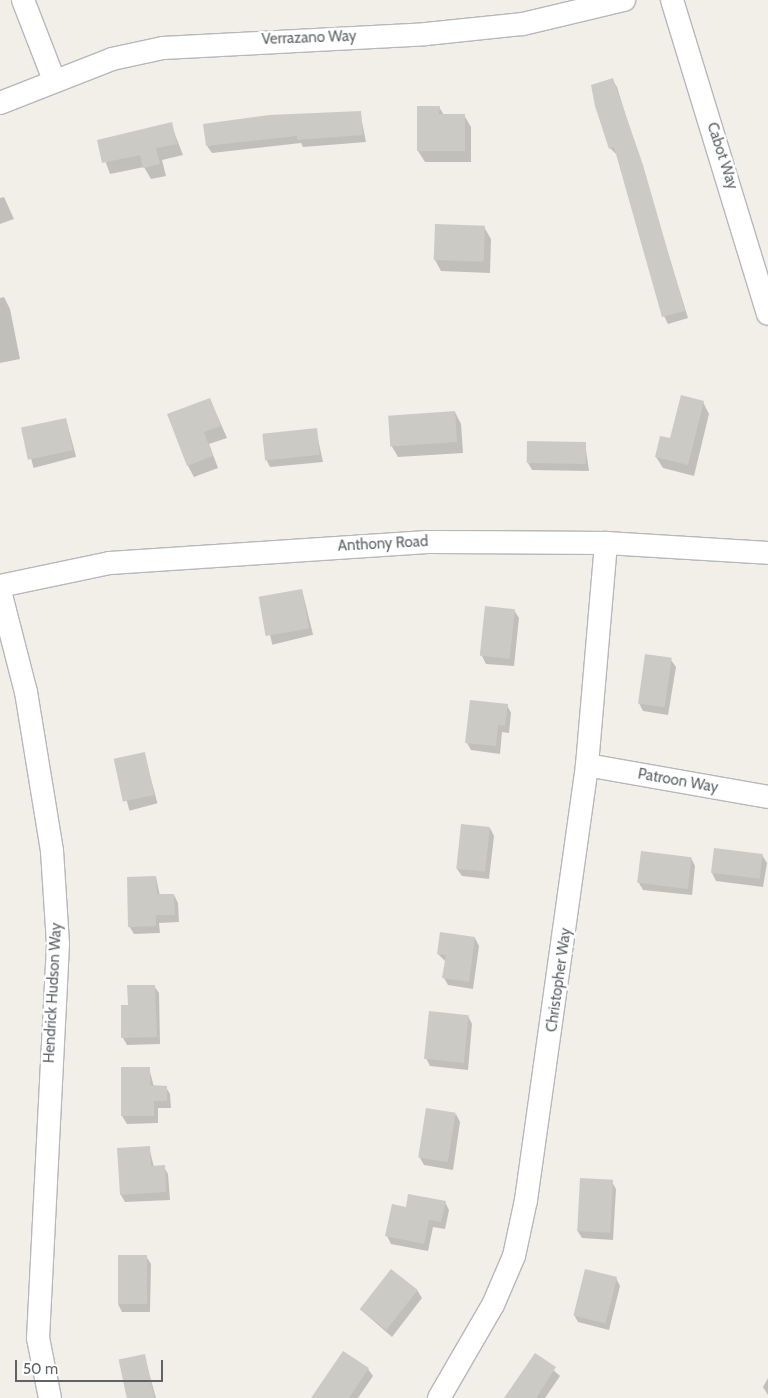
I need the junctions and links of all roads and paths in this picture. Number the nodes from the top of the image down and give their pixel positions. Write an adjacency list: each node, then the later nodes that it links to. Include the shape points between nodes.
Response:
1 (22, 0): 4 (street)
2 (624, 0): 4 (street, Verrazano Way, via 523,24 426,34 163,48 112,59)
3 (672, 0): 6 (street, Cabot Way)
4 (54, 80): 5 (street, Verrazano Way)
5 (0, 103)
6 (768, 314)
7 (606, 543): 8 (street, Anthony Road); 9 (street, Anthony Road, via 427,542 238,551 110,563); 11 (street, Christopher Way)
8 (768, 553)
9 (0, 586)
10 (0, 591): 13 (street, Hendrick Hudson Way, via 26,692 52,851 58,944 38,1338)
11 (587, 765): 12 (street, Patroon Way); 14 (street, Christopher Way, via 549,1058 514,1256 493,1305)
12 (768, 798)
13 (50, 1398)
14 (439, 1398)

